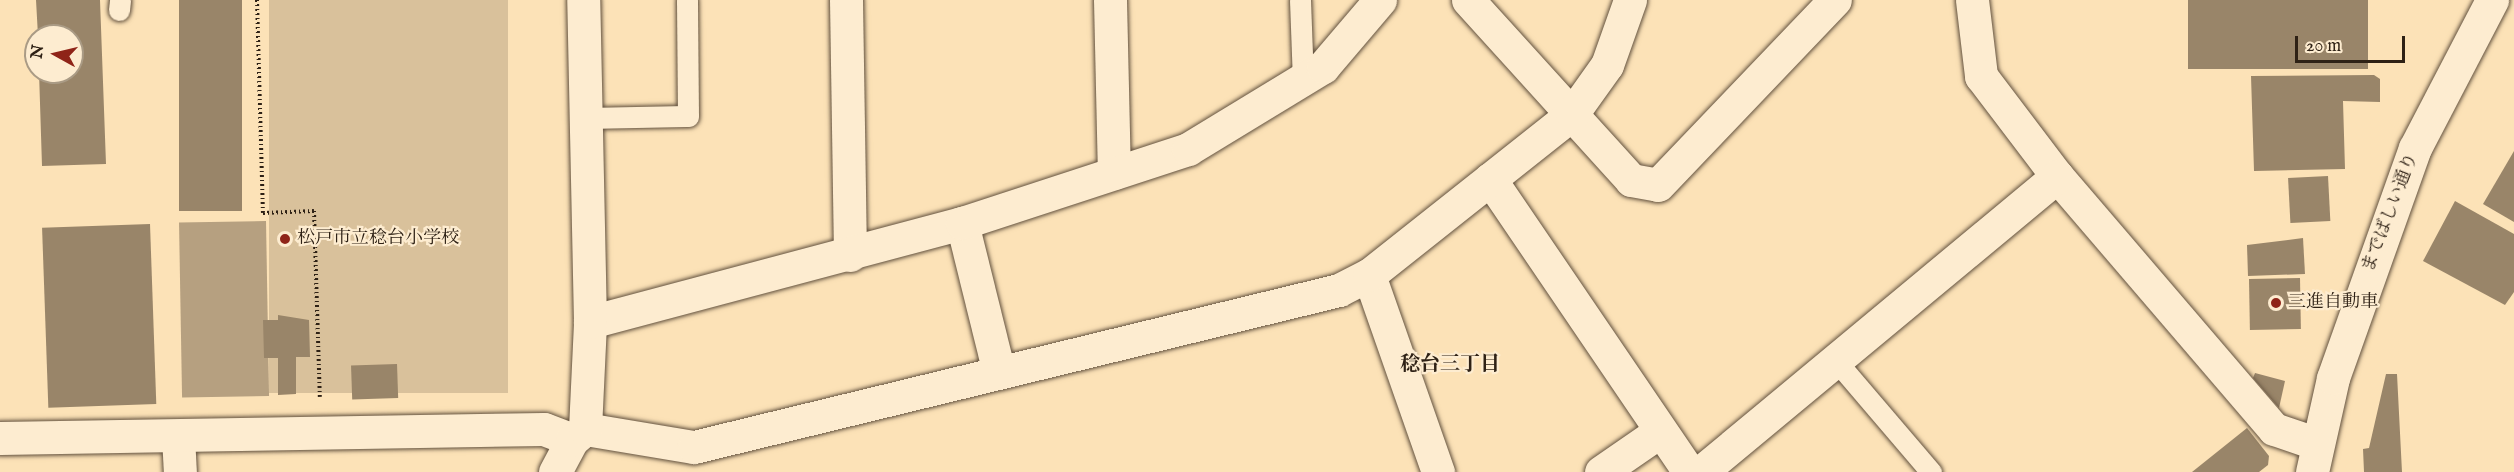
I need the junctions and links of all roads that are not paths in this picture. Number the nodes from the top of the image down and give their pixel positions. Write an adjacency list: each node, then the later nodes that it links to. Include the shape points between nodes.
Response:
1 (583, 0): 14 (street)
2 (687, 0): 14 (lane, via 688,116)
3 (846, 0): 19 (street)
4 (1110, 0): 15 (street)
5 (1300, 0): 12 (lane)
6 (1380, 0): 12 (street, via 1323,67)
7 (1468, 0): 13 (street)
8 (1630, 0): 13 (street, via 1607,65)
9 (1835, 0): 13 (street, via 1658,185 1631,180)
10 (1972, 0): 16 (street, via 1981,76)
11 (2492, 0): 28 (street, までばしい通り, via 2415,148 2333,378)
12 (1303, 82): 15 (street, via 1188,149)
13 (1572, 114): 17 (street)
14 (584, 118): 21 (street)
15 (1114, 173): 18 (street)
16 (2057, 176): 22 (street); 28 (street, via 2274,429)
17 (1490, 179): 20 (street); 24 (street)
18 (962, 223): 19 (street); 23 (street)
19 (850, 255): 21 (street)
20 (1369, 275): 23 (street, via 1339,290); 31 (street)
21 (590, 322): 25 (street)
22 (1838, 362): 34 (street); 35 (lane)
23 (999, 373): 25 (street, via 694,447)
24 (1659, 432): 32 (street); 33 (street)
25 (579, 435): 26 (street, via 544,429); 30 (street)
26 (178, 436): 27 (street); 29 (street)
27 (0, 438)
28 (2315, 458)
29 (180, 472)
30 (555, 472)
31 (1438, 472)
32 (1601, 472)
33 (1689, 472)
34 (1701, 472)
35 (1931, 472)

